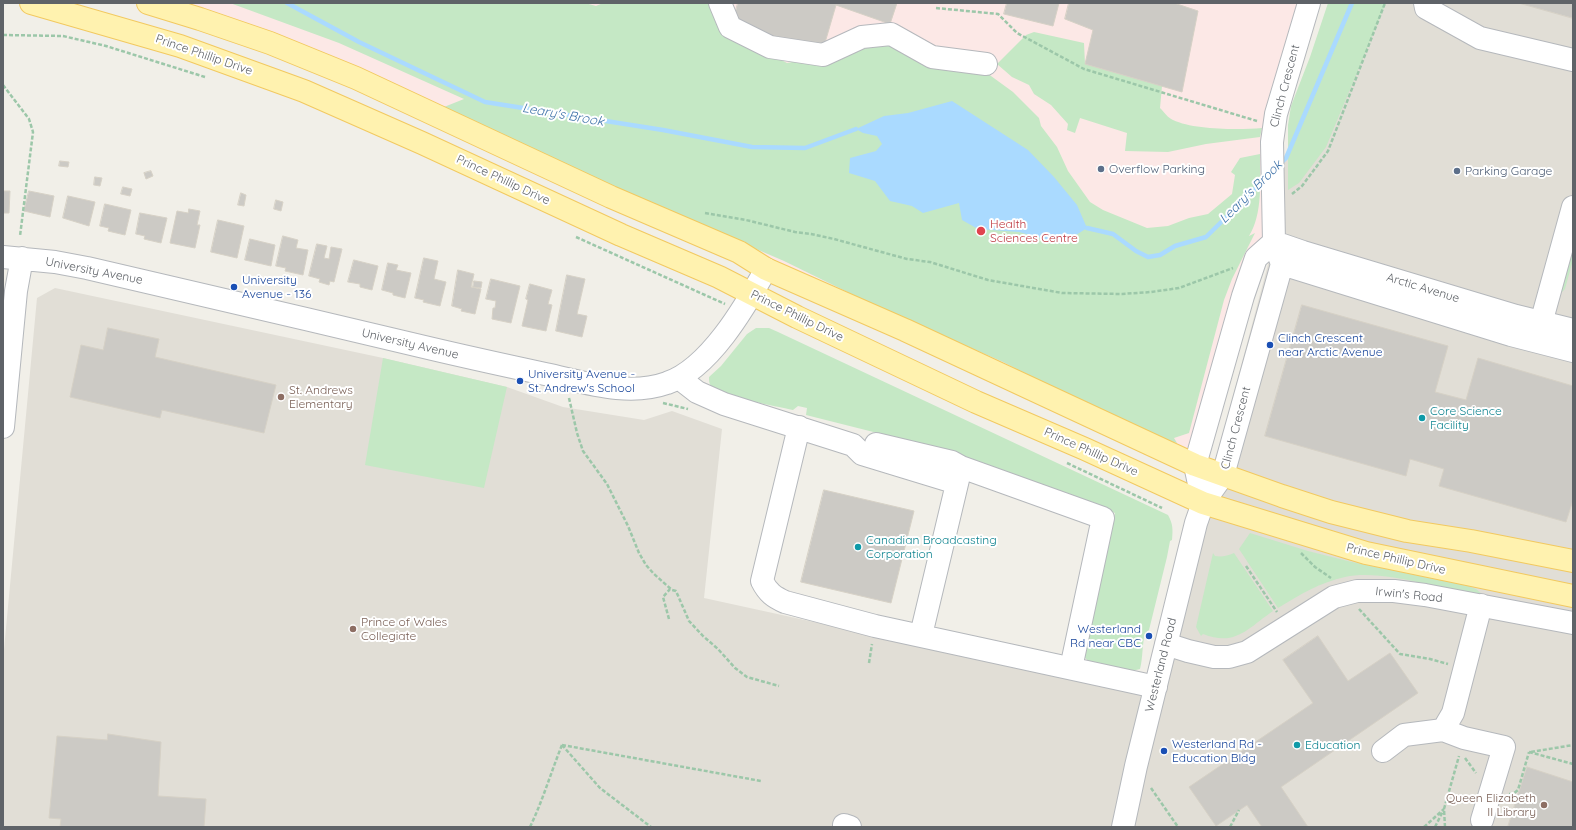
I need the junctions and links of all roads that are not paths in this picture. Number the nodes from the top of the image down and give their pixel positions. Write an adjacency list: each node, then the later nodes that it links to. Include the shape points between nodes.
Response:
1 (31, 3): 13 (main road, Prince Phillip Drive, via 180,46 304,91)
2 (148, 3): 12 (main road, via 200,18 323,64 611,198 739,252)
3 (720, 3): 7 (street, via 730,27 770,47 823,55 862,37 891,34 932,57)
4 (1309, 3): 9 (street, Clinch Crescent, via 1276,114 1273,134 1279,197)
5 (1424, 3): 6 (street, via 1426,8 1480,38)
6 (1573, 60)
7 (986, 64)
8 (1573, 207): 15 (street)
9 (1274, 242): 11 (street, Clinch Crescent); 15 (street, Arctic Avenue, via 1516,316); 20 (street, via 1256,258)
10 (12, 257): 17 (street, University Avenue, via 148,282 501,365 590,383 633,390); 18 (street, via 16,291)
11 (1282, 264): 15 (street, Arctic Avenue, via 1503,333); 22 (street, Clinch Crescent)
12 (766, 269): 13 (street, University Avenue); 20 (main road, via 905,330)
13 (753, 294): 17 (street, University Avenue, via 717,344); 23 (main road, Prince Phillip Drive, via 976,402)
14 (1573, 330): 15 (street, Arctic Avenue)
15 (1539, 331): 16 (street, Arctic Avenue)
16 (1573, 351)
17 (680, 378): 19 (street, via 697,392 724,404)
18 (3, 427)
19 (799, 427): 21 (street, via 853,445 862,440 952,462); 28 (street, via 762,581 767,590 775,598 785,602 875,626)
20 (1194, 465): 22 (main road); 23 (street)
21 (959, 475): 28 (street); 30 (street, via 1103,518)
22 (1223, 476): 23 (street, Clinch Crescent); 24 (main road, via 1332,512 1407,531)
23 (1203, 503): 25 (main road, Prince Phillip Drive, via 1366,553); 29 (street, Westerland Road)
24 (1573, 561)
25 (1573, 596)
26 (1481, 605): 27 (street, Irwin's Road); 29 (street, Irwin's Road, via 1394,591 1357,591 1334,597 1247,652 1229,657 1214,657); 32 (street, via 1453,713)
27 (1573, 623)
28 (921, 635): 30 (street)
29 (1166, 644): 31 (street, Westerland Road)
30 (1071, 668): 31 (street)
31 (1156, 687): 35 (street, Westerland Road)
32 (1443, 730): 33 (street, via 1404,735); 34 (street, via 1464,738 1504,747)
33 (1383, 750)
34 (1482, 820)
35 (1123, 827)

